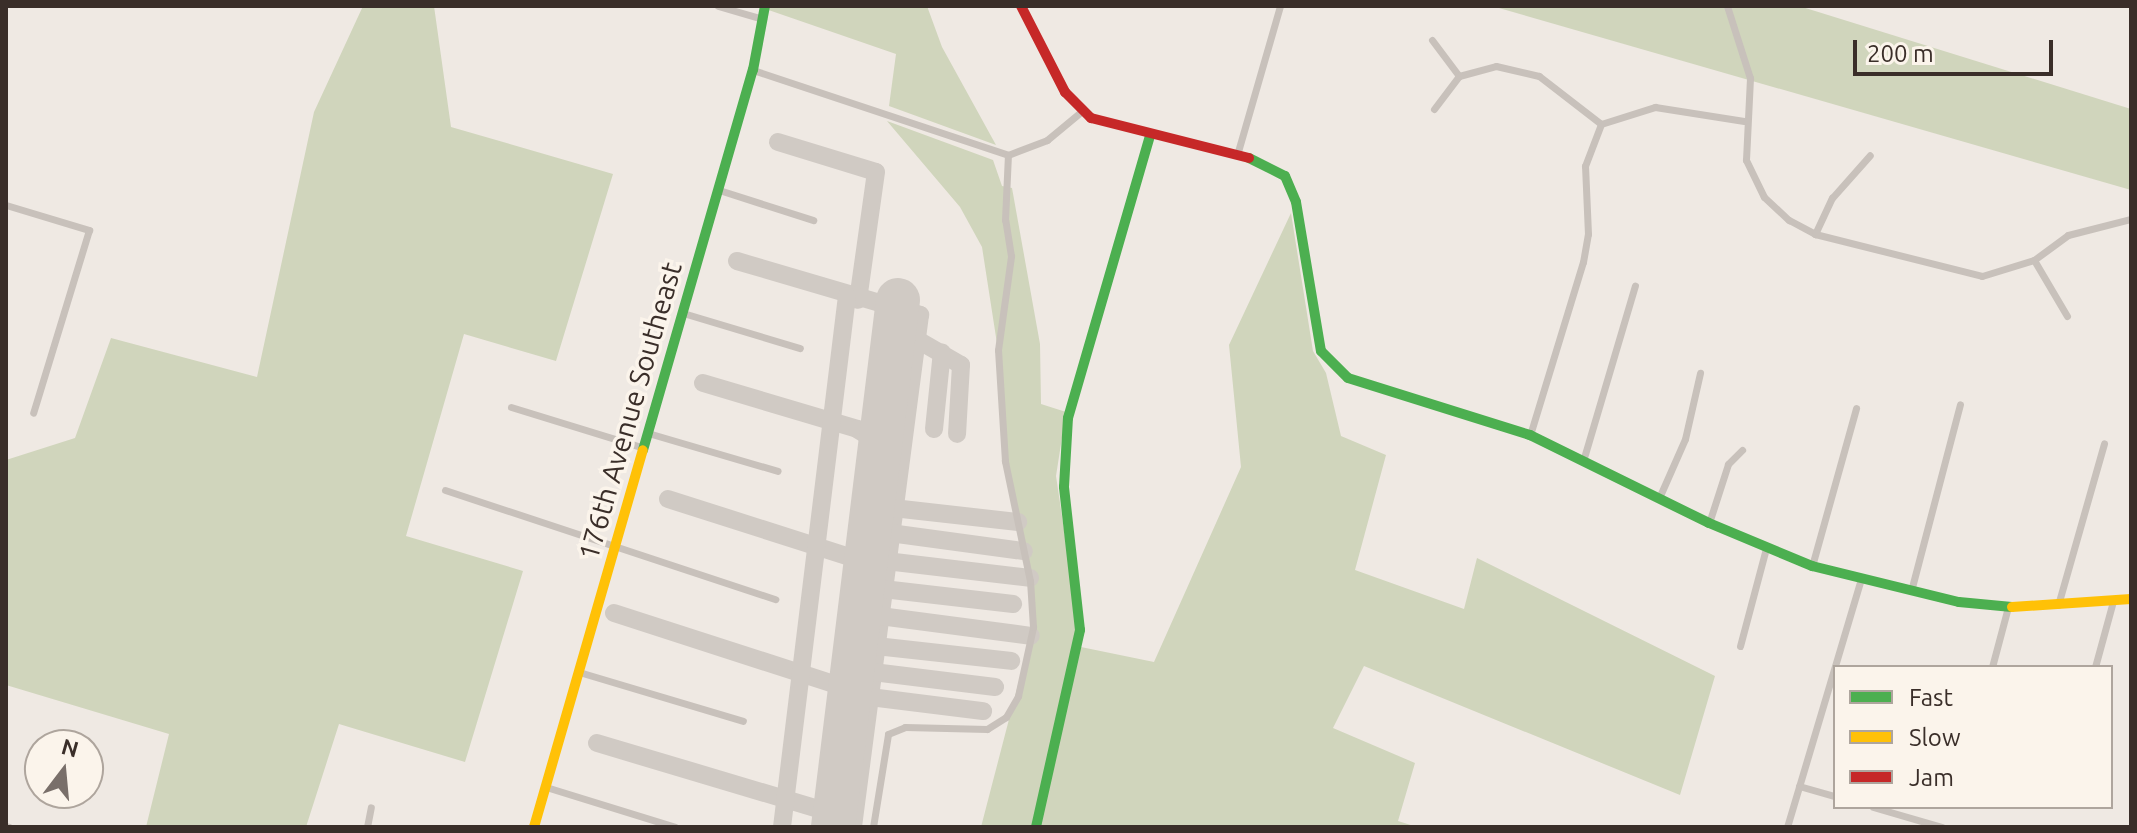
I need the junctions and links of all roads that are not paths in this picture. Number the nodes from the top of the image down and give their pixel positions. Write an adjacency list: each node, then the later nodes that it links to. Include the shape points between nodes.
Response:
1 (718, 6): 6 (street)
2 (765, 6): 6 (street, 176th Avenue Southeast)
3 (1021, 6): 11 (street, via 1065,92)
4 (1280, 6): 16 (street)
5 (1727, 6): 12 (street, via 1750,78)
6 (763, 19): 8 (street, 176th Avenue Southeast)
7 (1432, 40): 9 (street)
8 (753, 70): 15 (street); 18 (street, 176th Avenue Southeast)
9 (1459, 76): 10 (street); 13 (street, via 1482,67 1526,71)
10 (1434, 109)
11 (1082, 111): 14 (street); 15 (street, via 1047,140)
12 (1744, 121): 13 (street, via 1655,107); 22 (street, via 1746,160 1755,184 1789,220)
13 (1601, 124): 34 (street, via 1585,166 1588,234 1583,262)
14 (1150, 136): 16 (street); 69 (street, via 1068,418 1063,452 1080,630)
15 (1008, 155): 68 (street, via 1005,220 1011,256 998,350 1005,461 1030,578 1033,627 1018,696 1006,717 987,729 905,727 888,734)
16 (1237, 155): 34 (street, via 1273,166 1289,183 1321,351 1333,367 1364,386)
17 (1870, 155): 22 (street, via 1832,198)
18 (719, 190): 21 (street); 25 (street, 176th Avenue Southeast)
19 (6, 205): 32 (street, via 89,230)
20 (2131, 219): 23 (street, via 2068,235)
21 (813, 220)
22 (1815, 234): 23 (street, via 1963,274 2000,274)
23 (2034, 260): 26 (street)
24 (1635, 286): 38 (street)
25 (683, 313): 27 (street); 33 (street, 176th Avenue Southeast)
26 (2067, 316)
27 (800, 348)
28 (1700, 373): 41 (street, via 1685,439)
29 (1960, 404): 47 (street)
30 (511, 407): 36 (street)
31 (1856, 408): 45 (street)
32 (33, 413)
33 (648, 433): 36 (street, 176th Avenue Southeast); 39 (street)
34 (1530, 435): 38 (street)
35 (2104, 443): 51 (street)
36 (644, 448): 43 (street, 176th Avenue Southeast)
37 (1742, 450): 42 (street, via 1728,464)
38 (1583, 461): 41 (street)
39 (778, 471)
40 (445, 490): 43 (street)
41 (1659, 498): 42 (street)
42 (1709, 523): 44 (street)
43 (615, 547): 48 (street); 57 (street, 176th Avenue Southeast)
44 (1766, 548): 45 (street); 53 (street)
45 (1812, 566): 46 (street)
46 (1861, 578): 47 (street); 54 (street)
47 (1911, 591): 52 (street)
48 (775, 599)
49 (2131, 599): 50 (street)
50 (2113, 601): 51 (street); 56 (street)
51 (2058, 605): 52 (street)
52 (2008, 607): 55 (street)
53 (1740, 646)
54 (1835, 665)
55 (1993, 665)
56 (2096, 665)
57 (579, 672): 59 (street); 61 (street, 176th Avenue Southeast)
58 (1833, 672): 60 (street)
59 (743, 721)
60 (1799, 786): 62 (street); 70 (street)
61 (546, 787): 66 (street, 176th Avenue Southeast); 67 (street)
62 (1833, 795)
63 (371, 807): 65 (street)
64 (1880, 809): 71 (street)
65 (367, 827)
66 (534, 827)
67 (675, 827)
68 (873, 827)
69 (1036, 827)
70 (1787, 827)
71 (1942, 827)

